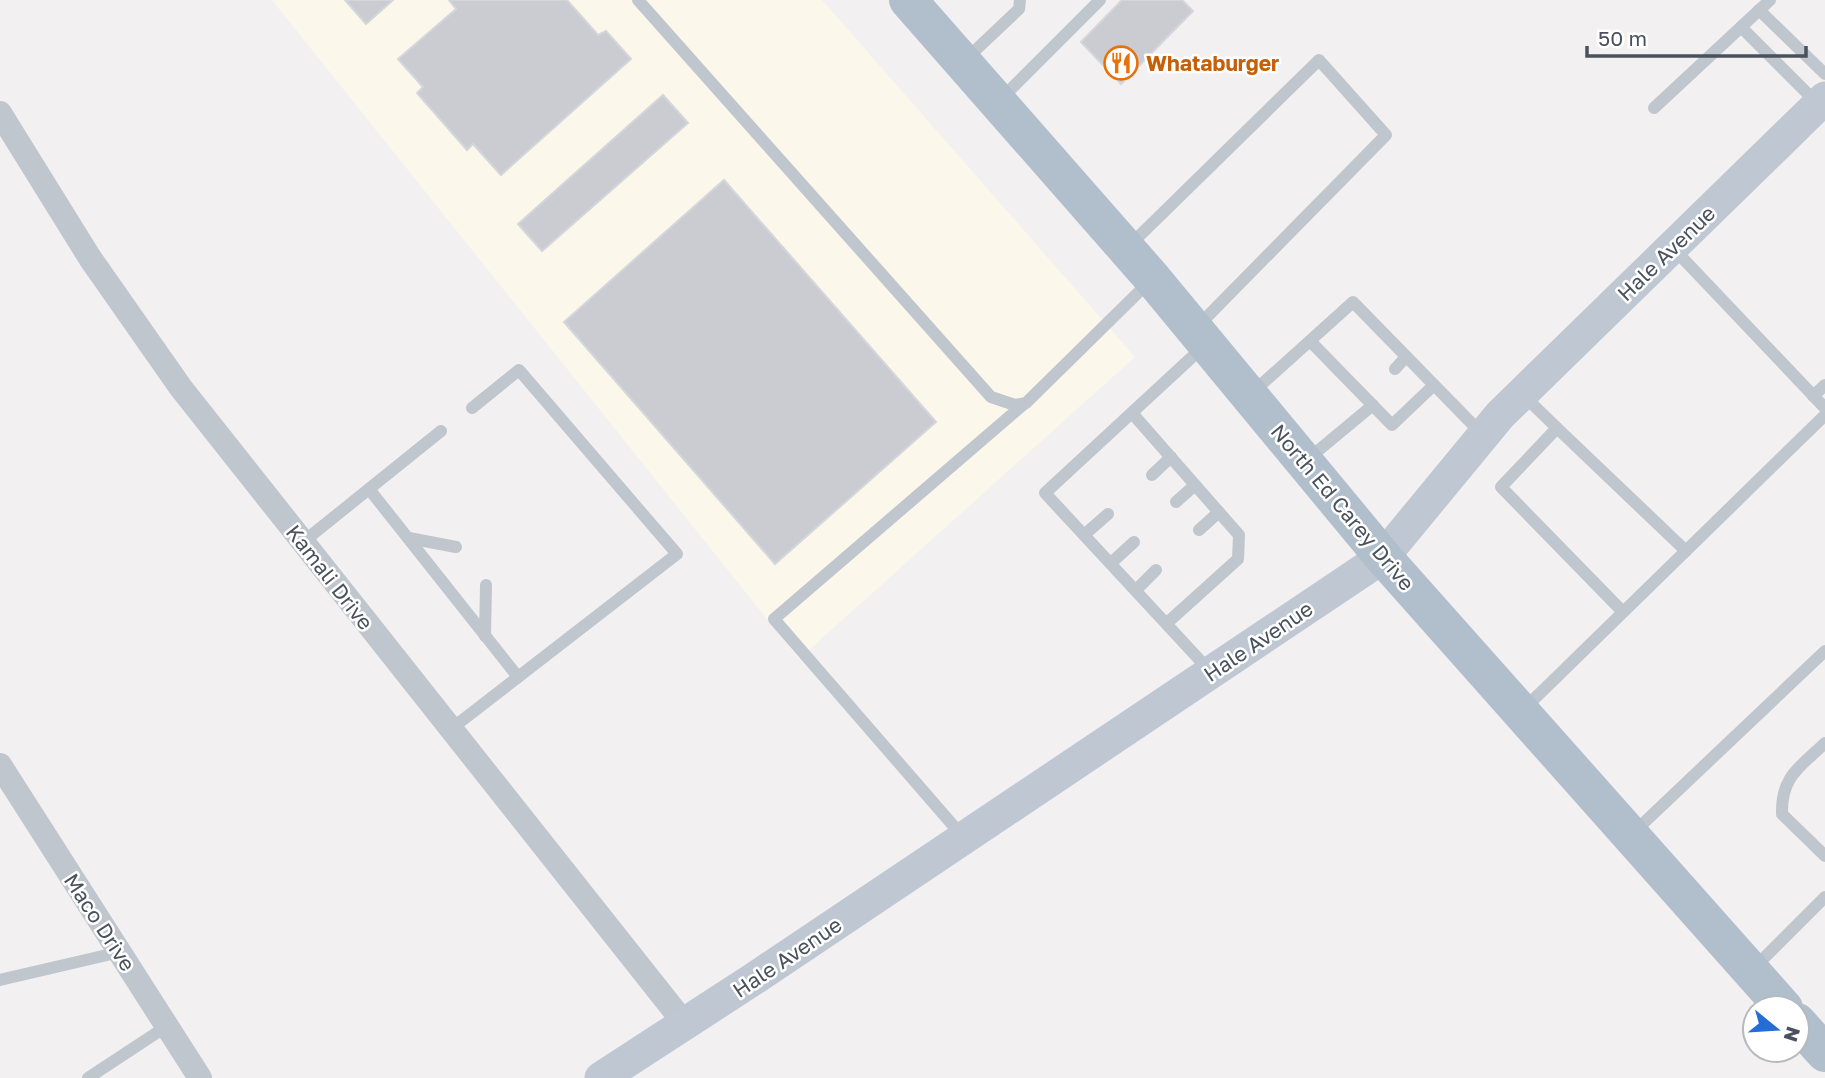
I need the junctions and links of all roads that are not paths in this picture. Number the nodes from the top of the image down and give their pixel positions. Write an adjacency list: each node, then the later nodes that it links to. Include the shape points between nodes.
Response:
1 (638, 0): 26 (lane, via 991,397 1015,405)
2 (908, 0): 8 (main road, North Ed Carey Drive)
3 (1020, 0): 8 (lane, via 1019,9)
4 (1100, 0): 10 (lane)
5 (1770, 0): 6 (lane)
6 (1759, 10): 7 (lane); 9 (lane)
7 (1741, 27): 9 (lane); 11 (lane)
8 (962, 62): 10 (main road, North Ed Carey Drive)
9 (1823, 92): 13 (street, Hale Avenue)
10 (998, 102): 14 (main road, North Ed Carey Drive)
11 (1654, 108)
12 (0, 113): 45 (street, Kamali Drive, via 90,258 173,377)
13 (1672, 247): 22 (street, Hale Avenue); 24 (lane)
14 (1126, 248): 15 (main road, North Ed Carey Drive); 16 (lane, via 1319,60 1387,135)
15 (1152, 278): 16 (main road, North Ed Carey Drive); 26 (lane)
16 (1201, 337): 23 (main road, North Ed Carey Drive); 29 (lane)
17 (1310, 341): 18 (lane, via 1353,302); 23 (lane); 25 (lane)
18 (1406, 357): 19 (lane); 20 (lane)
19 (1395, 369)
20 (1434, 385): 25 (lane, via 1392,425); 33 (lane)
21 (1825, 385): 24 (lane)
22 (1521, 394): 31 (lane); 33 (street, Hale Avenue)
23 (1250, 395): 35 (main road, North Ed Carey Drive)
24 (1814, 396): 28 (lane)
25 (1370, 397): 35 (lane)
26 (1026, 403): 65 (lane, via 774,619)
27 (472, 408): 59 (lane, via 519,370 677,554)
28 (1825, 408)
29 (1132, 413): 34 (lane); 43 (lane, via 1045,493)
30 (1825, 415): 48 (lane)
31 (1557, 428): 48 (lane); 54 (lane, via 1501,487)
32 (441, 431): 38 (lane)
33 (1483, 435): 49 (street, Hale Avenue)
34 (1171, 457): 36 (lane); 37 (lane)
35 (1305, 462): 49 (main road, North Ed Carey Drive)
36 (1152, 475)
37 (1195, 485): 39 (lane); 40 (lane)
38 (369, 489): 44 (lane); 45 (lane)
39 (1176, 502)
40 (1219, 512): 42 (lane); 55 (lane, via 1239,535 1238,559)
41 (1108, 514): 43 (lane)
42 (1199, 530)
43 (1084, 535): 50 (lane)
44 (409, 538): 47 (lane); 56 (lane)
45 (303, 542): 61 (street, Kamali Drive)
46 (1134, 542): 50 (lane)
47 (456, 547)
48 (1686, 551): 54 (lane)
49 (1383, 557): 58 (street, Hale Avenue); 60 (main road, North Ed Carey Drive)
50 (1111, 563): 53 (lane)
51 (1156, 570): 53 (lane)
52 (486, 585): 56 (lane)
53 (1136, 590): 55 (lane)
54 (1623, 612): 60 (lane)
55 (1167, 623): 58 (lane)
56 (485, 636): 59 (lane)
57 (1825, 651): 64 (lane)
58 (1211, 673): 65 (street, Hale Avenue)
59 (518, 677): 61 (lane)
60 (1522, 712): 64 (main road, North Ed Carey Drive)
61 (451, 729): 72 (street, Kamali Drive)
62 (1825, 743): 66 (lane, via 1790,778 1782,796 1782,814)
63 (1, 769): 68 (street, Maco Drive)
64 (1631, 835): 69 (main road, North Ed Carey Drive)
65 (964, 838): 72 (street, Hale Avenue)
66 (1825, 856)
67 (1825, 897): 69 (lane)
68 (120, 952): 70 (lane); 73 (street, Maco Drive)
69 (1752, 971): 71 (main road, North Ed Carey Drive)
70 (0, 979)
71 (1772, 994)
72 (685, 1024): 78 (street, Hale Avenue)
73 (167, 1026): 76 (lane); 77 (street, Maco Drive)
74 (1811, 1038): 75 (main road)
75 (1825, 1054)
76 (88, 1078)
77 (201, 1078)
78 (601, 1078)

